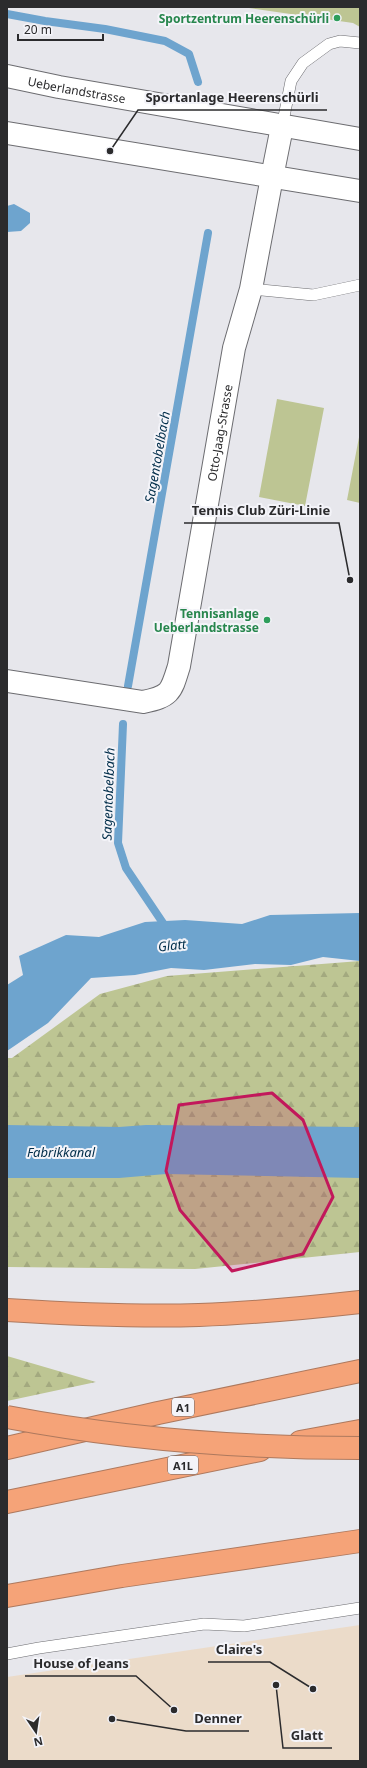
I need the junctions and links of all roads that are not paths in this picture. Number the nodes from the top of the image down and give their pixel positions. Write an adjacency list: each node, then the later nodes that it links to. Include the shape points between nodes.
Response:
1 (360, 43): 3 (lane, via 340,41 329,44 303,63 291,82)
2 (7, 76): 3 (main road, Ueberlandstrasse)
3 (282, 127): 5 (main road, Ueberlandstrasse); 6 (main road, Otto-Jaag-Strasse)
4 (7, 133): 6 (main road)
5 (360, 139)
6 (272, 177): 7 (main road); 9 (main road, Otto-Jaag-Strasse)
7 (360, 191)
8 (360, 285): 9 (lane, via 313,296)
9 (251, 289): 10 (main road, Otto-Jaag-Strasse, via 234,348 179,666 172,689 160,698 143,702)
10 (7, 681)
11 (360, 1302): 12 (highway, via 200,1315 124,1316)
12 (7, 1310)
13 (360, 1371): 16 (highway, A1, via 158,1413)
14 (7, 1417): 17 (highway, bridge, via 110,1433 186,1440)
15 (360, 1431): 18 (highway, A1L)
16 (7, 1448)
17 (360, 1448)
18 (7, 1502)
19 (360, 1541): 20 (highway)
20 (7, 1596)
21 (360, 1608): 22 (lane, via 244,1626 204,1624)
22 (7, 1654)

